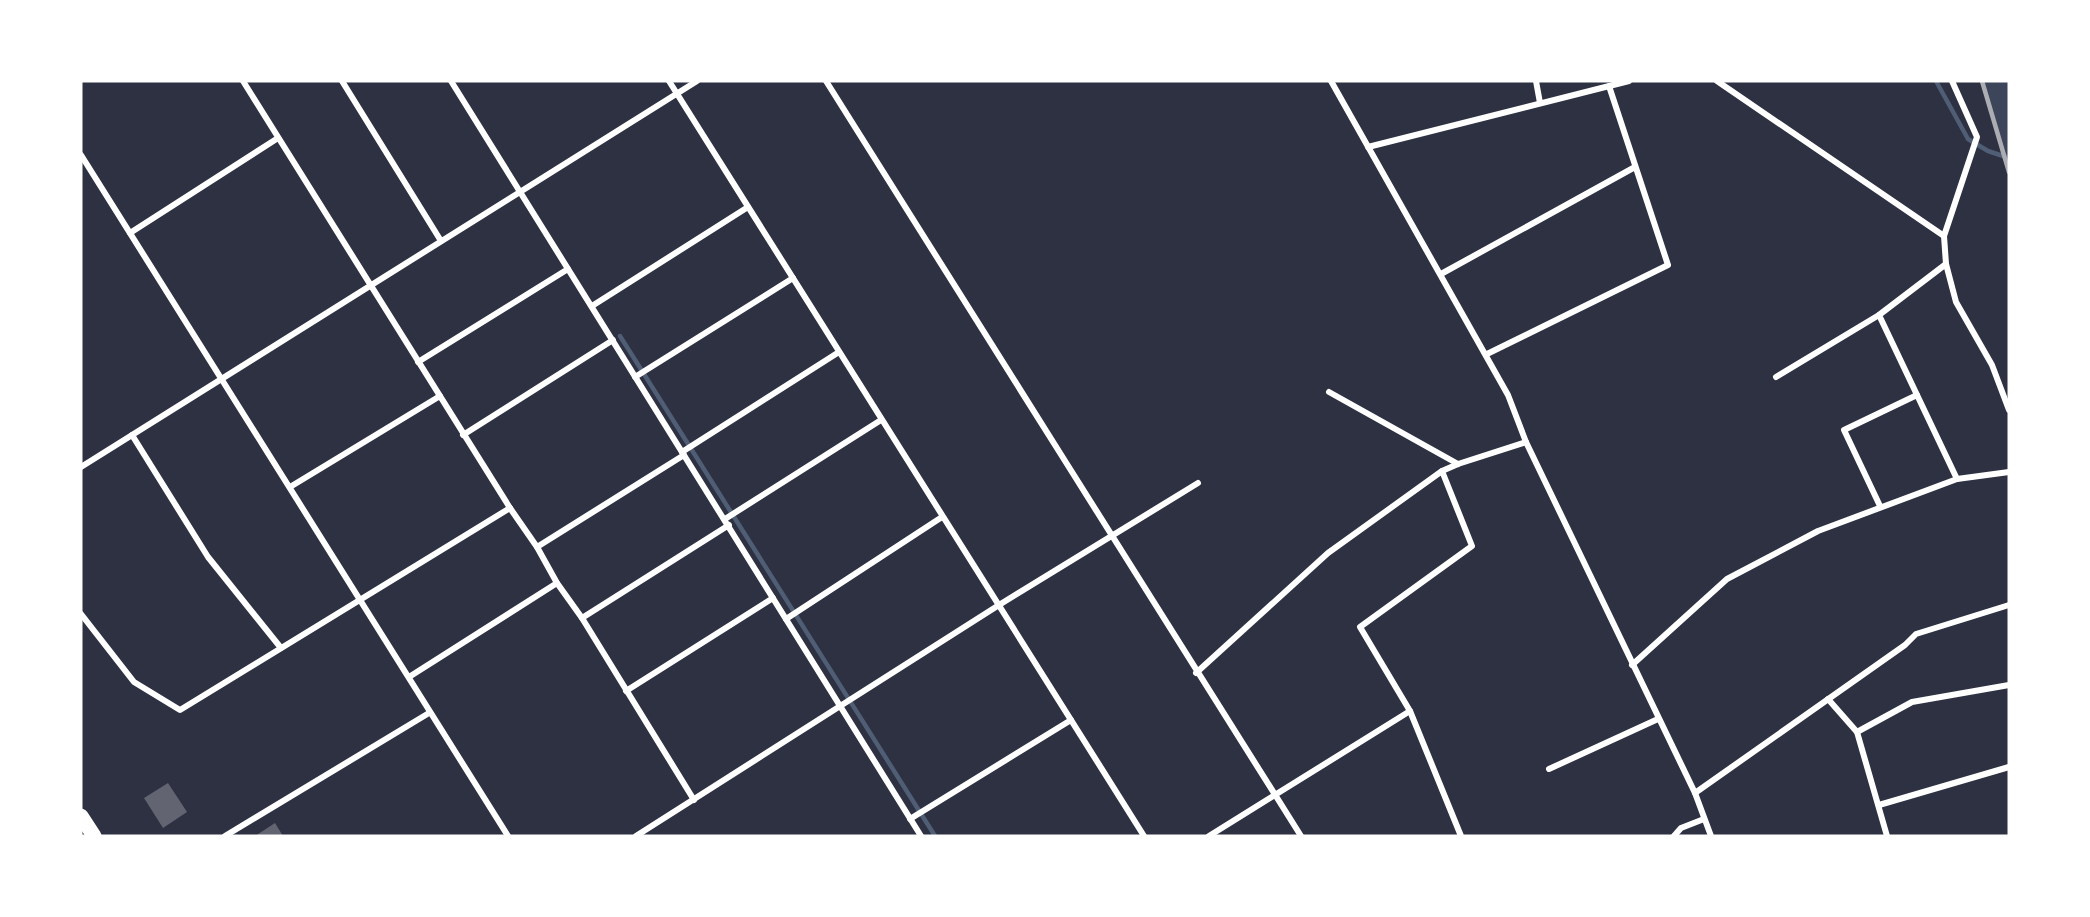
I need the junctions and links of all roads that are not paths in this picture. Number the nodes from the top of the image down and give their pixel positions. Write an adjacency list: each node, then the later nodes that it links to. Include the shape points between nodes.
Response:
1 (243, 81): 15 (street)
2 (342, 81): 23 (street)
3 (451, 81): 19 (street)
4 (669, 81): 13 (street)
5 (697, 81): 13 (street)
6 (826, 81): 58 (street)
7 (1331, 81): 16 (street)
8 (1536, 81): 14 (street)
9 (1629, 81): 12 (street)
10 (1717, 81): 22 (street)
11 (1952, 81): 22 (street, via 1977,137)
12 (1609, 86): 14 (street); 18 (street)
13 (677, 94): 19 (street); 20 (street)
14 (1540, 104): 16 (street)
15 (278, 138): 21 (street); 28 (street)
16 (1368, 147): 26 (street)
17 (81, 155): 21 (street)
18 (1635, 167): 26 (street); 33 (street, via 1668,266)
19 (519, 192): 23 (street); 25 (street)
20 (748, 207): 27 (street); 29 (street)
21 (130, 233): 37 (street)
22 (1944, 236): 24 (street)
23 (441, 241): 28 (street)
24 (1946, 264): 30 (street); 41 (street, via 1956,302 1992,365)
25 (568, 269): 29 (street); 34 (street)
26 (1441, 274): 33 (street)
27 (793, 278): 32 (street); 35 (street)
28 (371, 286): 34 (street); 37 (street)
29 (592, 306): 31 (street)
30 (1878, 315): 36 (street); 39 (street)
31 (613, 340): 35 (street); 44 (street)
32 (838, 352): 42 (street); 46 (street)
33 (1486, 354): 45 (street, via 1508,395)
34 (418, 362): 40 (street)
35 (640, 373): 46 (street)
36 (1776, 377)
37 (222, 378): 43 (street); 53 (street)
38 (1329, 392): 47 (street)
39 (1917, 394): 51 (street); 54 (street, via 1844,430)
40 (440, 396): 44 (street); 53 (street)
41 (2009, 410)
42 (881, 420): 56 (street); 57 (street)
43 (132, 435): 48 (street); 68 (street, via 208,557)
44 (463, 435): 55 (street)
45 (1526, 442): 47 (street); 69 (street)
46 (684, 452): 57 (street); 59 (street)
47 (1458, 464): 49 (street)
48 (81, 467)
49 (1442, 471): 70 (street, via 1328,553); 76 (street, via 1472,546 1360,627)
50 (2009, 472): 51 (street)
51 (1957, 479): 54 (street)
52 (1197, 483): 58 (street)
53 (290, 487): 62 (street)
54 (1880, 506): 69 (street, via 1818,531 1727,579)
55 (510, 508): 59 (street); 62 (street)
56 (942, 517): 63 (street); 67 (street)
57 (728, 520): 61 (street); 66 (street)
58 (1113, 535): 63 (street); 70 (street)
59 (537, 547): 60 (street)
60 (557, 583): 66 (street); 71 (street)
61 (773, 598): 67 (street); 73 (street)
62 (360, 600): 68 (street); 71 (street)
63 (999, 605): 75 (street); 79 (street)
64 (2009, 605): 74 (street, via 1916,634)
65 (81, 614): 68 (street, via 134,681 180,710)
66 (582, 618): 73 (street)
67 (786, 619): 75 (street)
68 (281, 648)
69 (1632, 665): 78 (street)
70 (1196, 673): 84 (street)
71 (409, 677): 77 (street)
72 (2009, 685): 80 (street, via 1912,702)
73 (626, 691): 85 (street)
74 (1828, 699): 80 (street); 83 (street)
75 (847, 702): 85 (street); 88 (street)
76 (1410, 711): 84 (street); 98 (street)
77 (429, 712): 91 (street); 92 (street)
78 (1659, 718): 82 (street); 83 (street)
79 (1071, 720): 88 (street); 95 (street)
80 (1857, 732): 86 (street)
81 (2009, 767): 86 (street)
82 (1549, 768)
83 (1695, 793): 89 (street)
84 (1274, 794): 96 (street); 97 (street)
85 (694, 800): 93 (street)
86 (1879, 805): 101 (street)
87 (81, 816): 90 (main road)
88 (910, 819): 94 (street)
89 (1704, 819): 99 (street, via 1681,828); 100 (street)
90 (94, 836)
91 (225, 836)
92 (508, 836)
93 (636, 836)
94 (921, 836)
95 (1144, 836)
96 (1209, 836)
97 (1301, 836)
98 (1461, 836)
99 (1674, 836)
100 (1711, 836)
101 (1887, 836)

